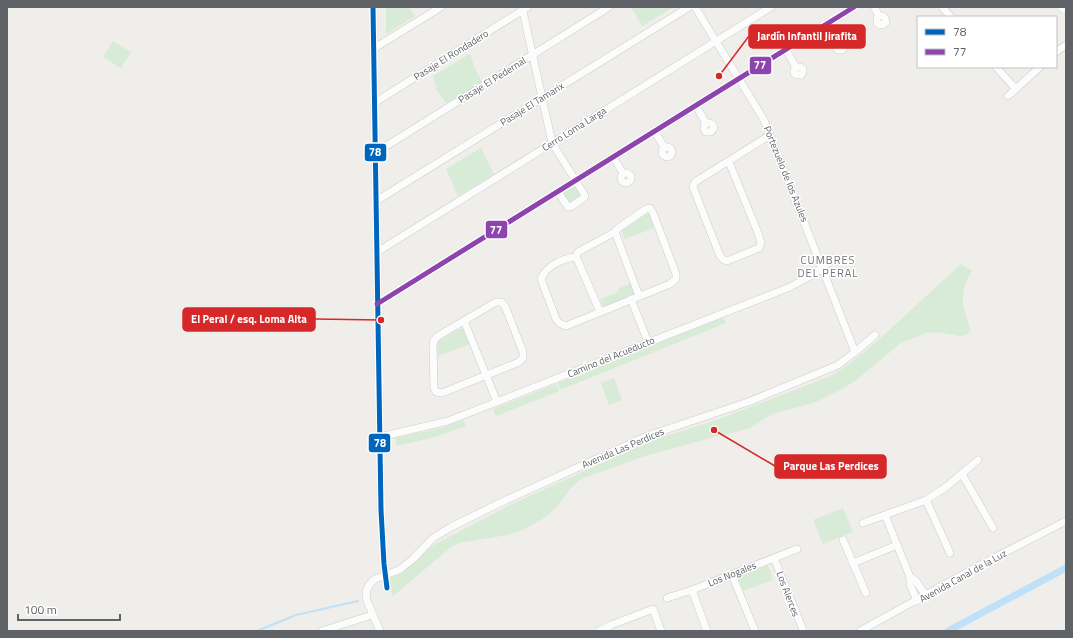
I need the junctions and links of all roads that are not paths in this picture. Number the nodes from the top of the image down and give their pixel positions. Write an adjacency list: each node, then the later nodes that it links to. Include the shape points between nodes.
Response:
1 (373, 7): 17 (street)
2 (441, 7): 17 (street)
3 (609, 7): 20 (street, Pasaje El Pedernal)
4 (688, 7): 27 (street, Pasaje El Tamarix)
5 (695, 7): 14 (street, Portezuelo de los Azules)
6 (771, 7): 14 (street, Cerro Loma Larga)
7 (854, 7): 13 (street)
8 (874, 7): 11 (street)
9 (942, 7): 12 (street)
10 (524, 8): 20 (street); 28 (street, Pasaje El Rondadero)
11 (879, 16)
12 (949, 16)
13 (827, 24): 15 (street); 18 (street)
14 (716, 41): 24 (street, Portezuelo de los Azules); 33 (street, Cerro Loma Larga)
15 (838, 42)
16 (1066, 45): 19 (street)
17 (373, 49): 28 (street)
18 (786, 50): 21 (street); 24 (street)
19 (1057, 51)
20 (533, 55): 27 (street); 34 (street, Pasaje El Pedernal)
21 (796, 67)
22 (997, 68): 25 (street)
23 (1039, 68): 25 (street)
24 (739, 79): 29 (street); 32 (street, Portezuelo de los Azules, via 762,115)
25 (1016, 89): 26 (street)
26 (1008, 96)
27 (542, 98): 33 (street); 41 (street, Pasaje El Tamarix)
28 (374, 102): 34 (street)
29 (696, 106): 30 (street); 31 (street)
30 (706, 123)
31 (654, 131): 35 (street, via 665,148 672,150); 36 (street)
32 (770, 135): 37 (street); 46 (street, Portezuelo de los Azules)
33 (553, 142): 39 (street); 43 (street, Cerro Loma Larga)
34 (375, 153): 41 (street)
35 (670, 156)
36 (613, 157): 38 (street); 39 (street)
37 (729, 162): 37 (street, via 761,243 759,248 727,261 720,256 693,186 695,182)
38 (623, 173)
39 (575, 181): 40 (street); 40 (street, via 584,199 568,207)
40 (558, 192): 49 (street)
41 (376, 201): 43 (street)
42 (615, 232): 44 (street, via 578,252); 47 (street); 47 (street, via 646,209 650,208 653,213 676,279 670,284)
43 (377, 252): 49 (street)
44 (576, 257): 50 (street); 50 (street, via 556,263 541,279 556,319 566,326)
45 (834, 258): 46 (street, Camino del Acueducto)
46 (823, 268): 53 (street, Camino del Acueducto, via 790,286); 54 (street, Portezuelo de los Azules)
47 (639, 296): 48 (street)
48 (631, 299): 50 (street); 53 (street)
49 (377, 304): 57 (street)
50 (600, 312)
51 (464, 321): 55 (street); 55 (street, via 434,340 434,388 436,392 442,393); 55 (street, via 496,302 501,302 505,306 523,358)
52 (875, 335): 54 (street, Avenida Las Perdices)
53 (648, 342): 56 (street, Camino del Acueducto)
54 (855, 352): 72 (street, Avenida Las Perdices, via 838,364 802,380 748,402 647,436 506,500 433,538 399,570)
55 (486, 375): 56 (street)
56 (497, 402): 57 (street, Camino del Acueducto, via 448,421)
57 (380, 437): 72 (street)
58 (978, 460): 59 (street)
59 (962, 474): 60 (street); 64 (street)
60 (926, 500): 61 (street); 68 (street)
61 (885, 515): 63 (street); 66 (street)
62 (1066, 520): 77 (street, Avenida Canal de la Luz)
63 (863, 523)
64 (993, 528)
65 (843, 540): 70 (street)
66 (896, 545): 70 (street); 73 (street)
67 (797, 548): 69 (street, Los Nogales)
68 (950, 553)
69 (774, 558): 71 (street, Los Nogales); 82 (street, Los Alerces)
70 (853, 563): 76 (street)
71 (732, 575): 75 (street, Los Nogales); 88 (street)
72 (382, 576): 74 (street); 80 (street, via 372,581 366,592)
73 (910, 577): 77 (street, via 916,581); 79 (street)
74 (387, 588)
75 (692, 590): 78 (street, Los Nogales); 87 (street)
76 (866, 593)
77 (926, 596): 79 (street, Avenida Canal de la Luz)
78 (667, 598)
79 (917, 601): 89 (street, Avenida Canal de la Luz)
80 (372, 615): 83 (street); 84 (street)
81 (612, 628): 85 (street); 86 (street, via 652,609)
82 (803, 630)
83 (324, 631)
84 (380, 631)
85 (599, 631)
86 (661, 631)
87 (707, 631)
88 (755, 631)
89 (860, 631)

